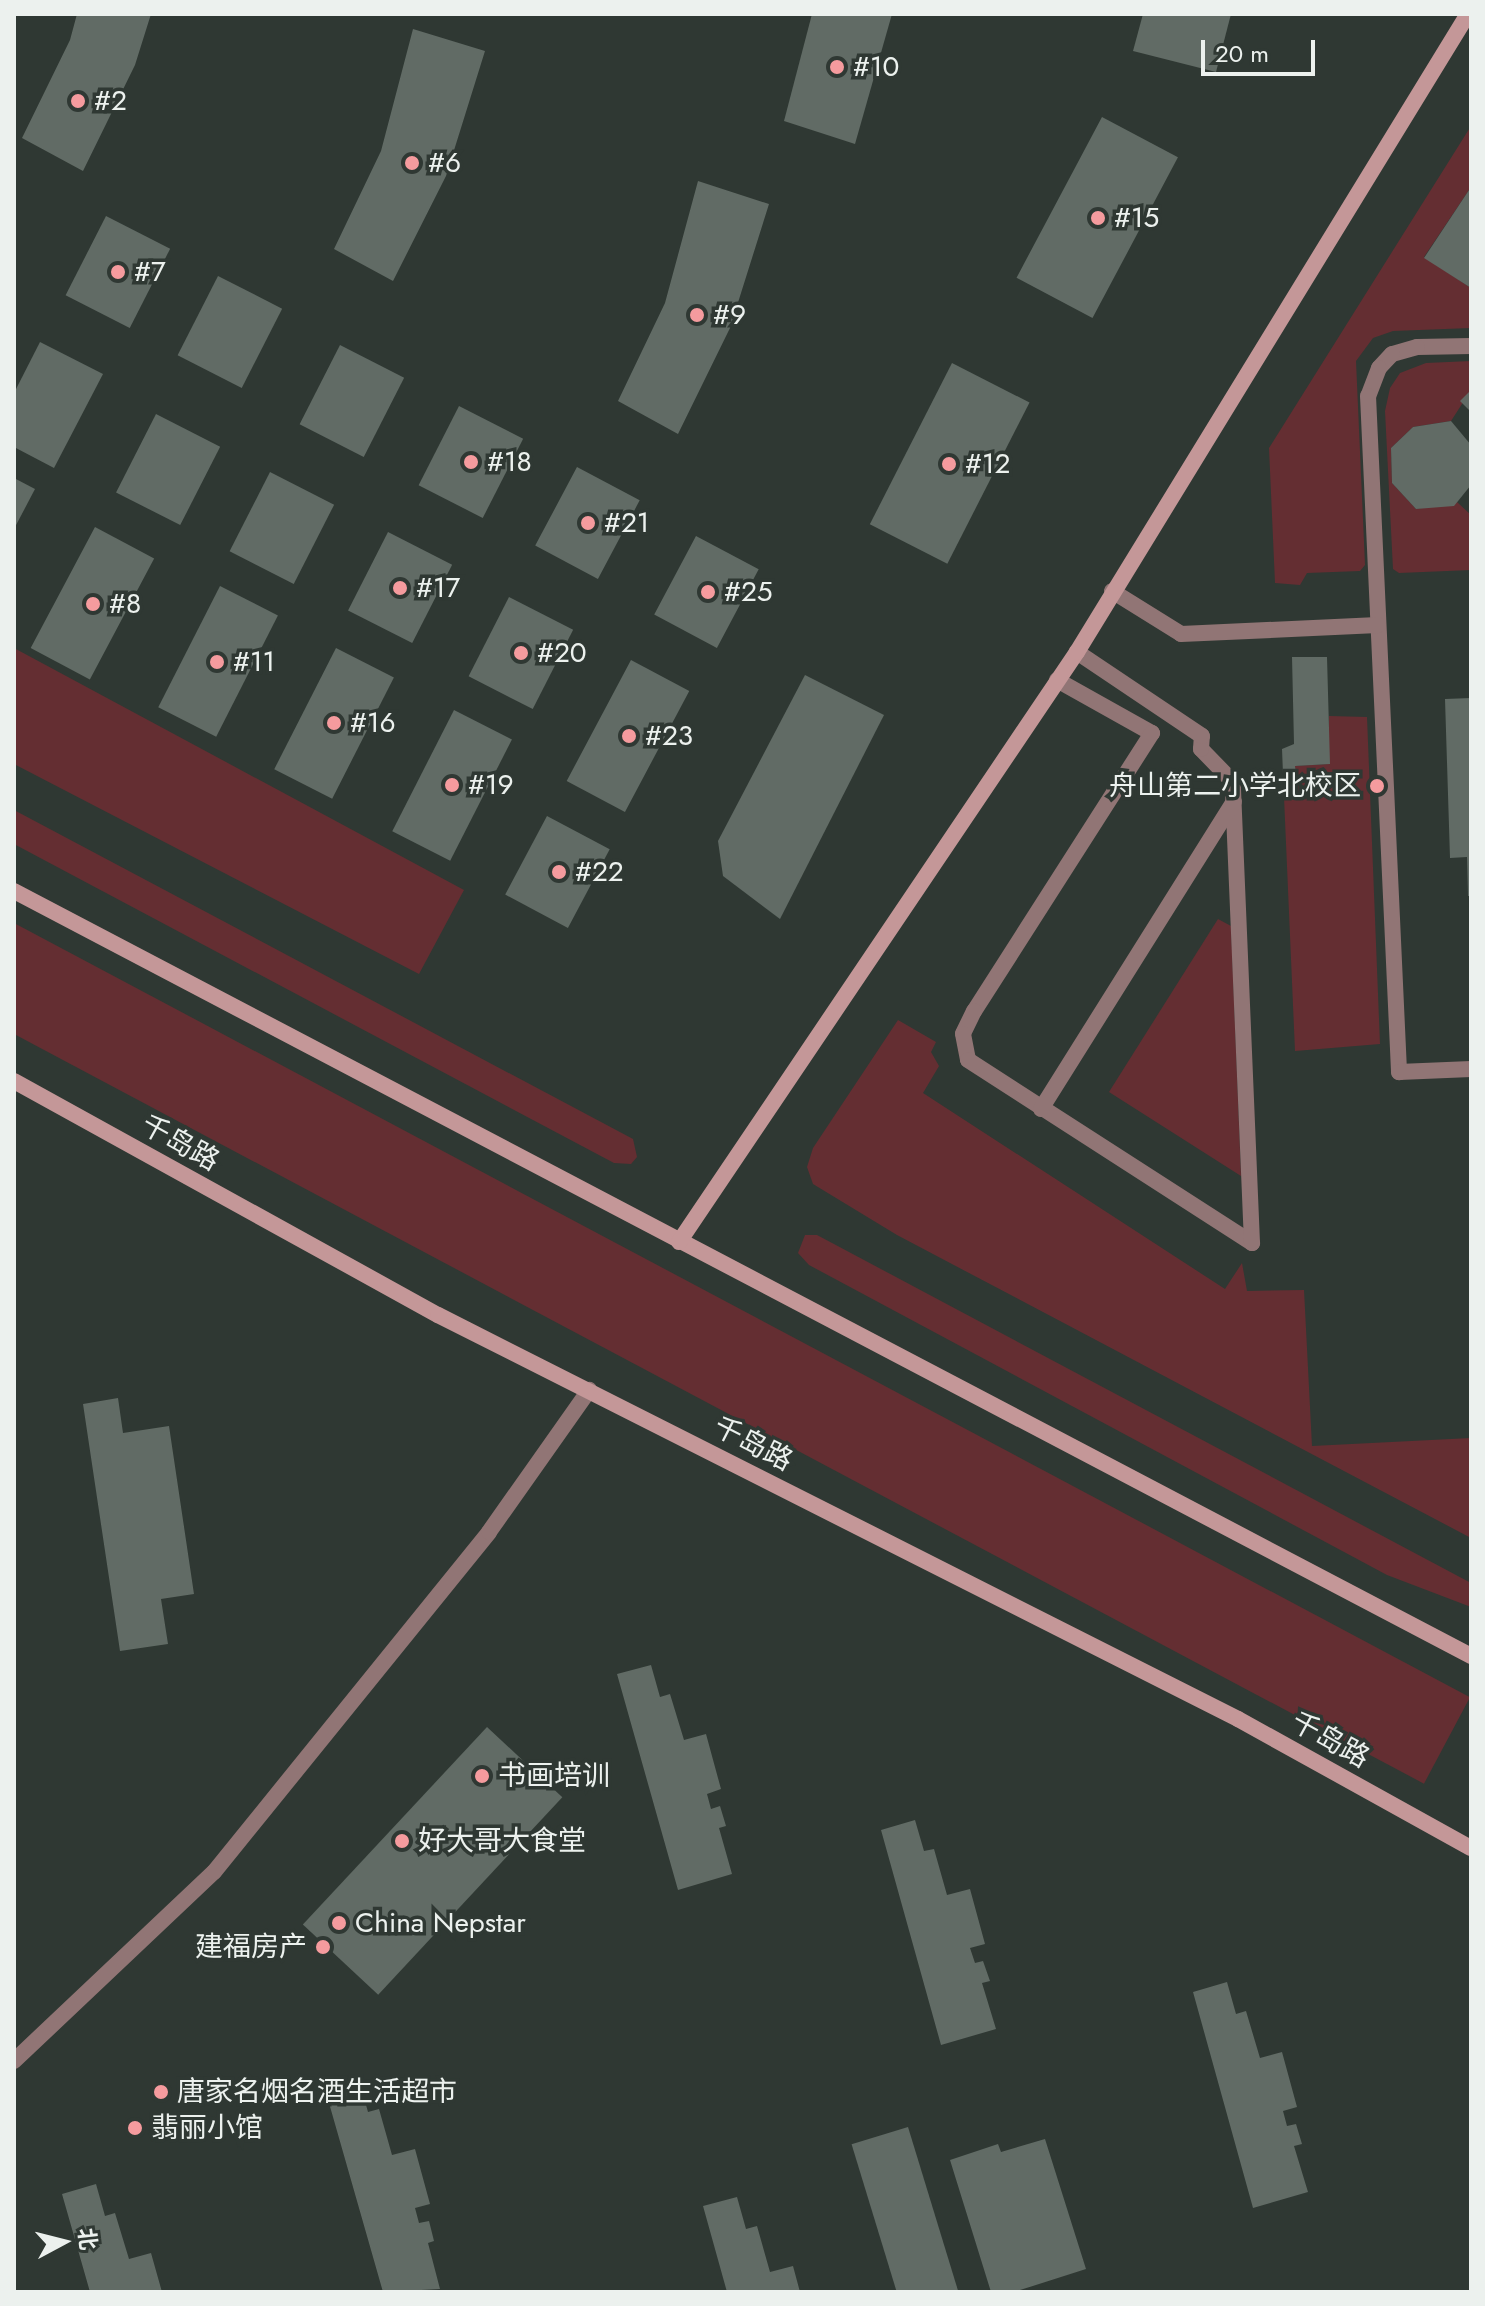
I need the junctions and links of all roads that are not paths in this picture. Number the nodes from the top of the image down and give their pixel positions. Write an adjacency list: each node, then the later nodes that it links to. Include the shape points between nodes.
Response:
1 (1468, 14): 3 (street)
2 (1471, 346): 4 (street, via 1417,347 1392,354 1379,368 1368,396)
3 (1112, 591): 4 (street, via 1181,634); 5 (street)
4 (1378, 625): 9 (street, via 1399,1072)
5 (1077, 652): 6 (street); 7 (street, via 1202,736 1201,749 1229,773)
6 (1057, 680): 11 (street, via 1152,733 963,1034 968,1060); 12 (street)
7 (1234, 801): 11 (street); 11 (street, via 1252,1243)
8 (14, 891): 12 (street)
9 (1471, 1069)
10 (14, 1081): 13 (street, 千岛路, via 438,1315)
11 (1041, 1109)
12 (679, 1242): 14 (street)
13 (589, 1390): 15 (street, 千岛路, via 1238,1719); 16 (street, via 489,1532 214,1872)
14 (1471, 1656)
15 (1471, 1848)
16 (14, 2061)

